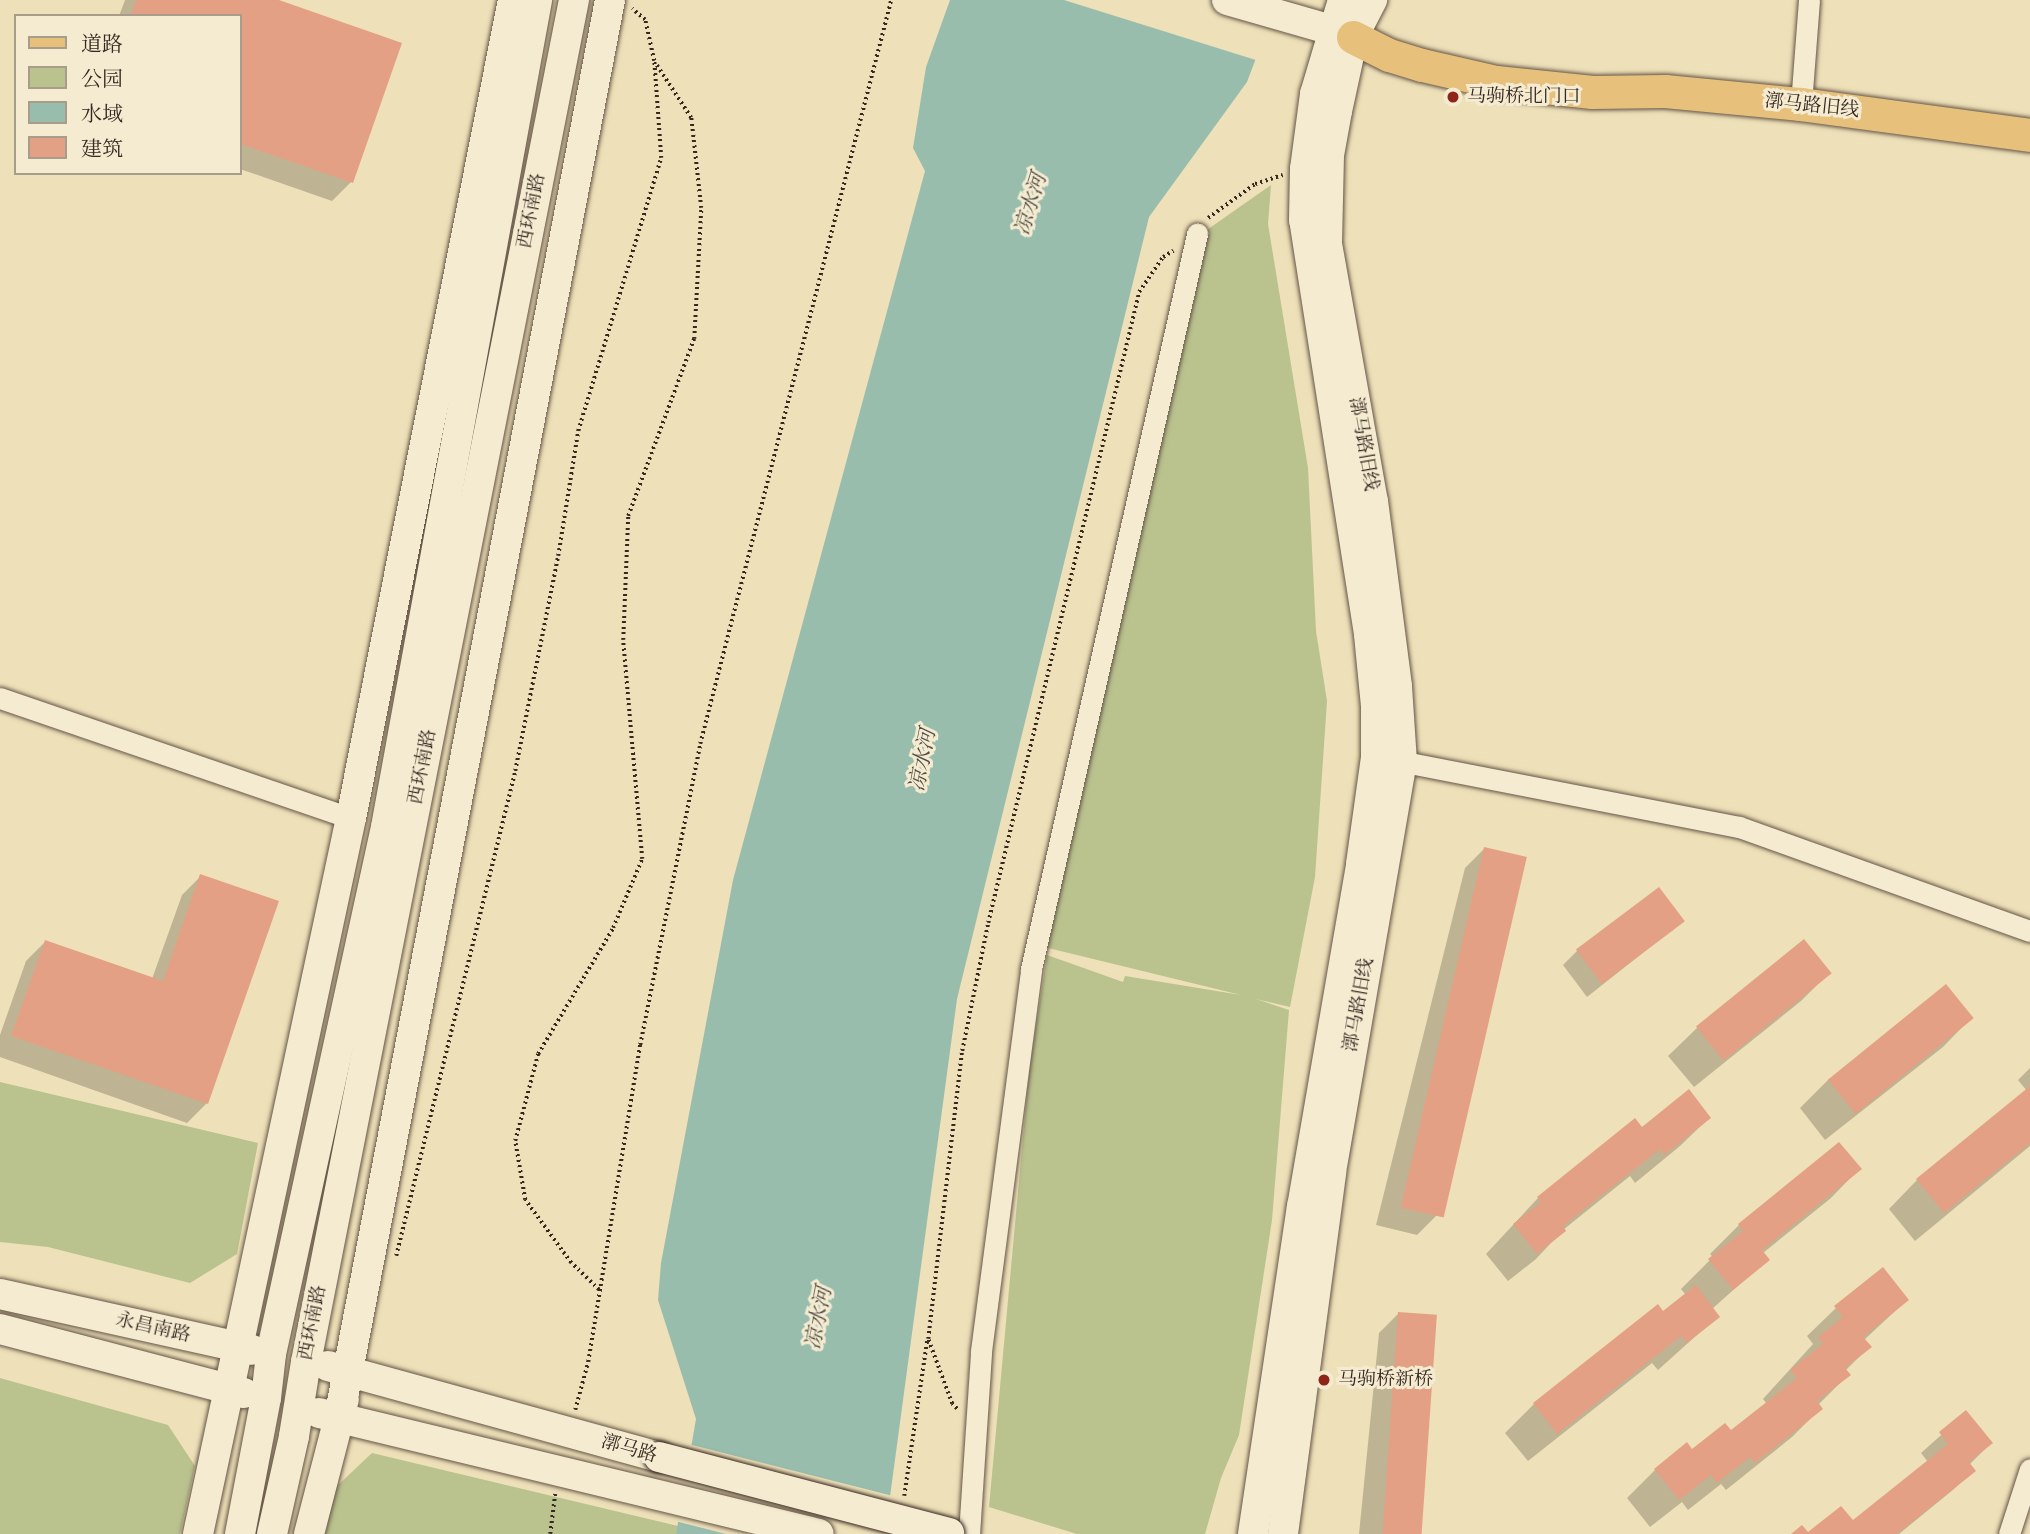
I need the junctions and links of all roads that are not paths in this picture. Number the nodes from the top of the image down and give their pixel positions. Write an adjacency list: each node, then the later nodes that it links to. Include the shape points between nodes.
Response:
1 (513, 0): 14 (main road)
2 (537, 0): 13 (main road, 西环南路)
3 (574, 0): 25 (main road, 西环南路)
4 (1227, 0): 9 (main road)
5 (1343, 0): 9 (main road)
6 (1372, 0): 9 (main road)
7 (1809, 0): 10 (street)
8 (620, 3): 26 (main road)
9 (1343, 33): 10 (main road, 漷马路旧线, via 1390,55 1496,82); 16 (main road, 漷马路旧线, via 1329,155 1327,243 1373,502 1397,686)
10 (1801, 104): 11 (main road, 漷马路旧线)
11 (2030, 135)
12 (1197, 234): 37 (street, via 1031,969 981,1351 977,1424)
13 (452, 465): 14 (main road); 19 (main road, 西环南路, via 386,827)
14 (405, 546): 17 (main road)
15 (0, 698): 17 (street)
16 (1389, 759): 18 (street, via 1739,827); 38 (main road, 漷马路旧线, via 1361,864 1301,1207); 39 (main road, 漷马路旧线)
17 (351, 818): 20 (main road)
18 (2030, 931)
19 (352, 984): 20 (main road); 24 (main road, 西环南路)
20 (297, 1066): 23 (main road)
21 (0, 1294): 23 (main road, 永昌南路)
22 (0, 1329): 27 (main road, 永昌南路)
23 (235, 1347): 24 (main road, 永昌南路); 27 (main road)
24 (271, 1354): 25 (main road, 永昌南路); 28 (main road, 西环南路)
25 (306, 1362): 26 (main road, 漷马路); 29 (main road, 西环南路)
26 (349, 1371): 30 (main road); 37 (main road, 漷马路, bridge)
27 (227, 1389): 28 (main road, 永昌南路); 32 (main road)
28 (266, 1398): 29 (main road, 永昌南路); 33 (main road, 西环南路)
29 (299, 1407): 30 (main road, 漷马路); 34 (main road, 西环南路)
30 (339, 1418): 35 (main road); 36 (main road, 漷马路)
31 (2028, 1474): 40 (street)
32 (198, 1534)
33 (240, 1534)
34 (272, 1534)
35 (309, 1534)
36 (819, 1534)
37 (957, 1534)
38 (1253, 1534)
39 (1283, 1534)
40 (2009, 1534)

